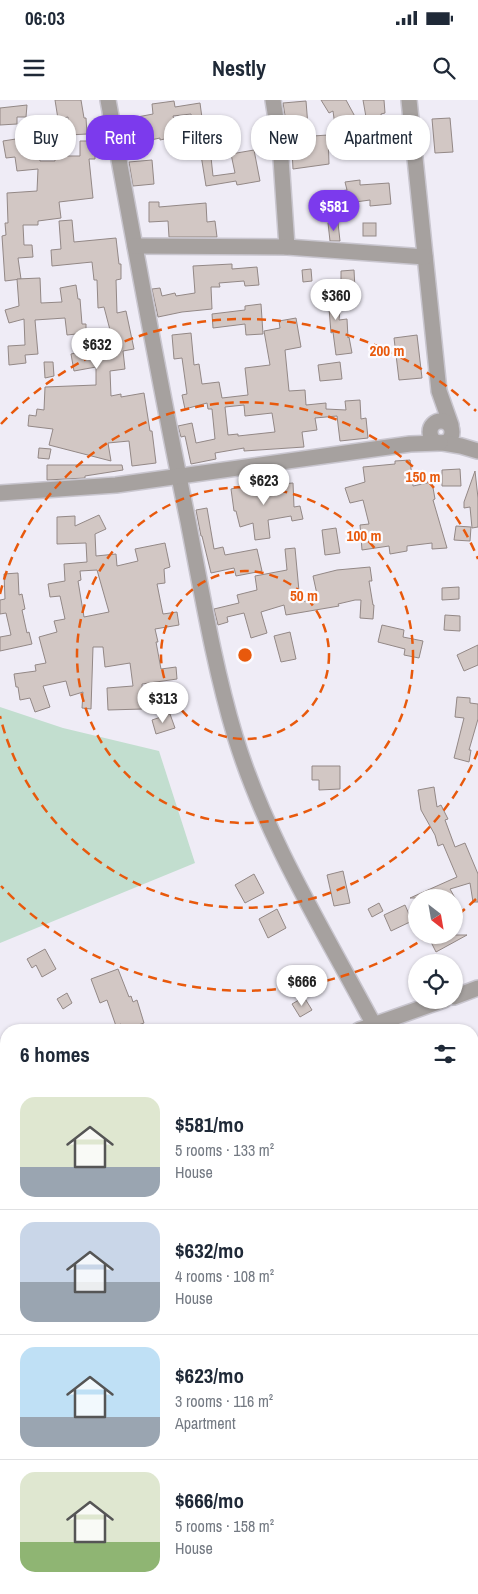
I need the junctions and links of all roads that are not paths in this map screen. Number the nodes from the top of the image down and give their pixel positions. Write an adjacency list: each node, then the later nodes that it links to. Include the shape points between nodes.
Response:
1 (108, 100): 4 (street)
2 (273, 100): 5 (street, via 280,144)
3 (409, 100): 6 (street)
4 (135, 246): 5 (street); 13 (street)
5 (287, 247): 6 (street)
6 (425, 257): 7 (street)
7 (439, 391): 8 (street); 9 (street)
8 (433, 424): 9 (street, via 442,420); 10 (street, via 431,436); 11 (street, via 421,435)
9 (451, 426): 10 (street, via 452,438); 12 (street)
10 (442, 443): 11 (street); 12 (street)
11 (399, 445): 13 (street)
12 (478, 450)
13 (178, 476): 14 (street, via 76,489); 18 (street, via 234,735 287,863)
14 (0, 493)
15 (478, 988): 16 (street)
16 (463, 994)
17 (419, 1009): 19 (street)
18 (373, 1024)
19 (377, 1024)

